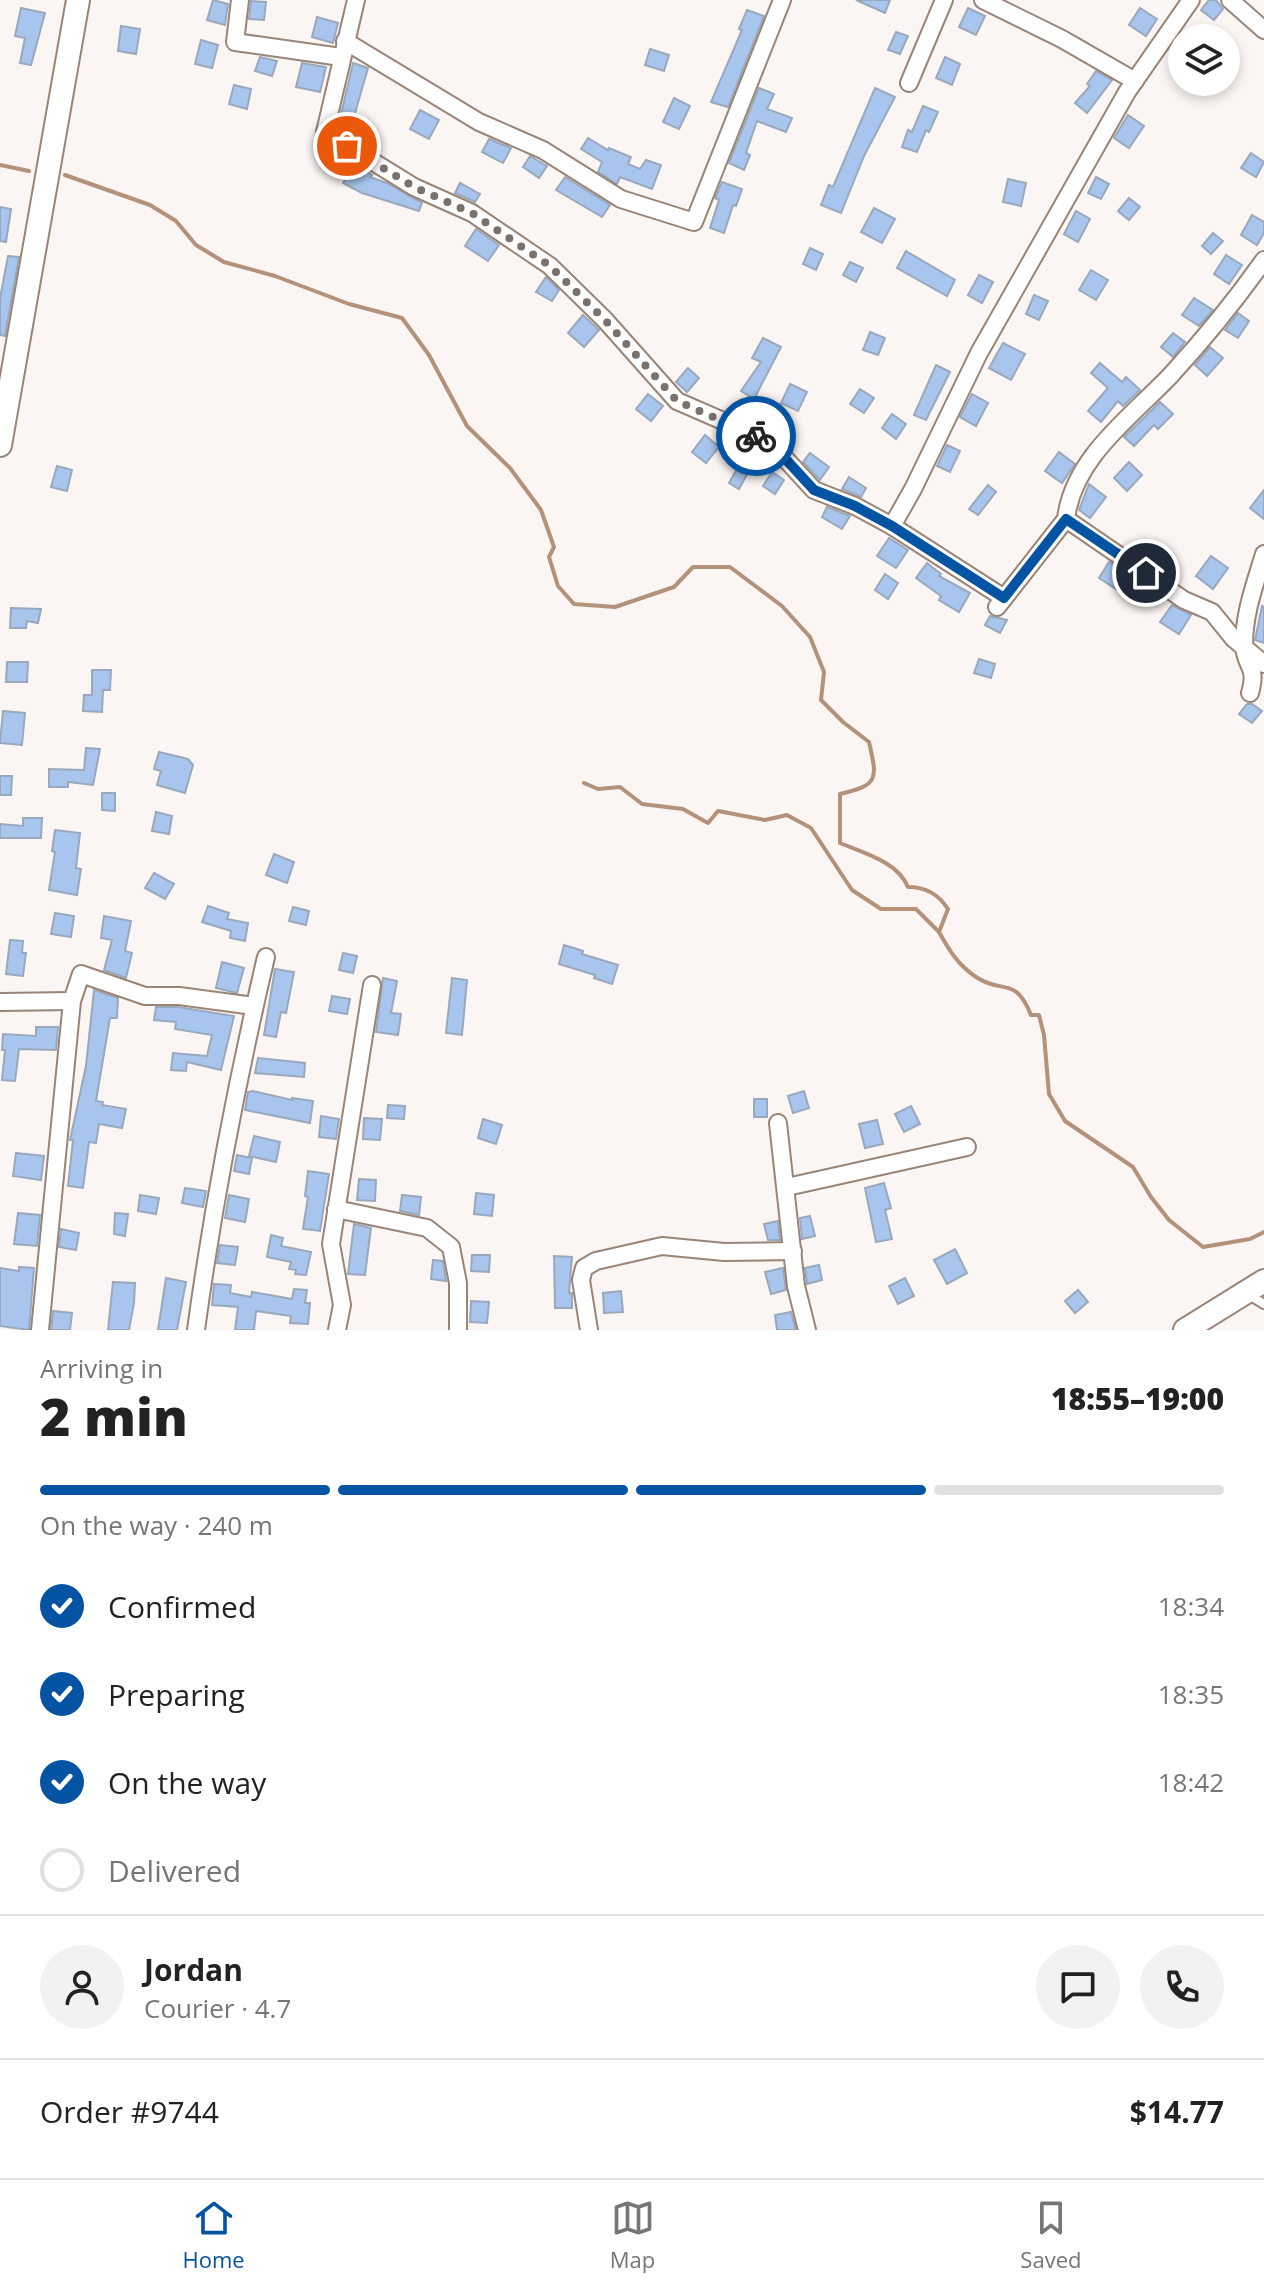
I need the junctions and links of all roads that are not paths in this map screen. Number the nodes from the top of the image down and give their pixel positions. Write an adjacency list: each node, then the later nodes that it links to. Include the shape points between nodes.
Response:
1 (78, 0): 14 (street)
2 (240, 0): 10 (street, via 235,42)
3 (356, 0): 10 (street)
4 (782, 0): 10 (street, via 694,222 621,199 543,150)
5 (944, 0): 12 (street)
6 (983, 0): 11 (street)
7 (1191, 0): 11 (street)
8 (1230, 0): 9 (street)
9 (1264, 30)
10 (343, 49): 16 (street, via 325,132 414,187 472,213 550,266 677,401 769,441 814,490)
11 (1135, 81): 16 (street, via 979,353)
12 (909, 83)
13 (1264, 260): 15 (street, via 1208,334 1104,444 1077,480)
14 (1, 437)
15 (1066, 519): 16 (street, via 1001,603); 18 (street, via 1184,600 1212,612)
16 (892, 526)
17 (1264, 554): 18 (street, via 1249,599)
18 (1244, 648): 19 (street); 20 (street, via 1254,677)
19 (1264, 664)
20 (1250, 693)
21 (266, 957): 25 (street)
22 (372, 985): 29 (street)
23 (72, 1001): 24 (street); 25 (street, via 81,974 145,996); 32 (street)
24 (0, 1002)
25 (254, 1006): 33 (street)
26 (778, 1123): 28 (street)
27 (967, 1147): 28 (street)
28 (787, 1187): 30 (street)
29 (336, 1209): 34 (street, via 331,1244 342,1305); 35 (street, via 427,1228 451,1247)
30 (793, 1251): 36 (street, via 662,1246 596,1261 584,1268 581,1280); 37 (street)
31 (1258, 1293): 38 (street)
32 (40, 1330)
33 (196, 1330)
34 (337, 1330)
35 (458, 1330)
36 (589, 1330)
37 (807, 1330)
38 (1185, 1330)

